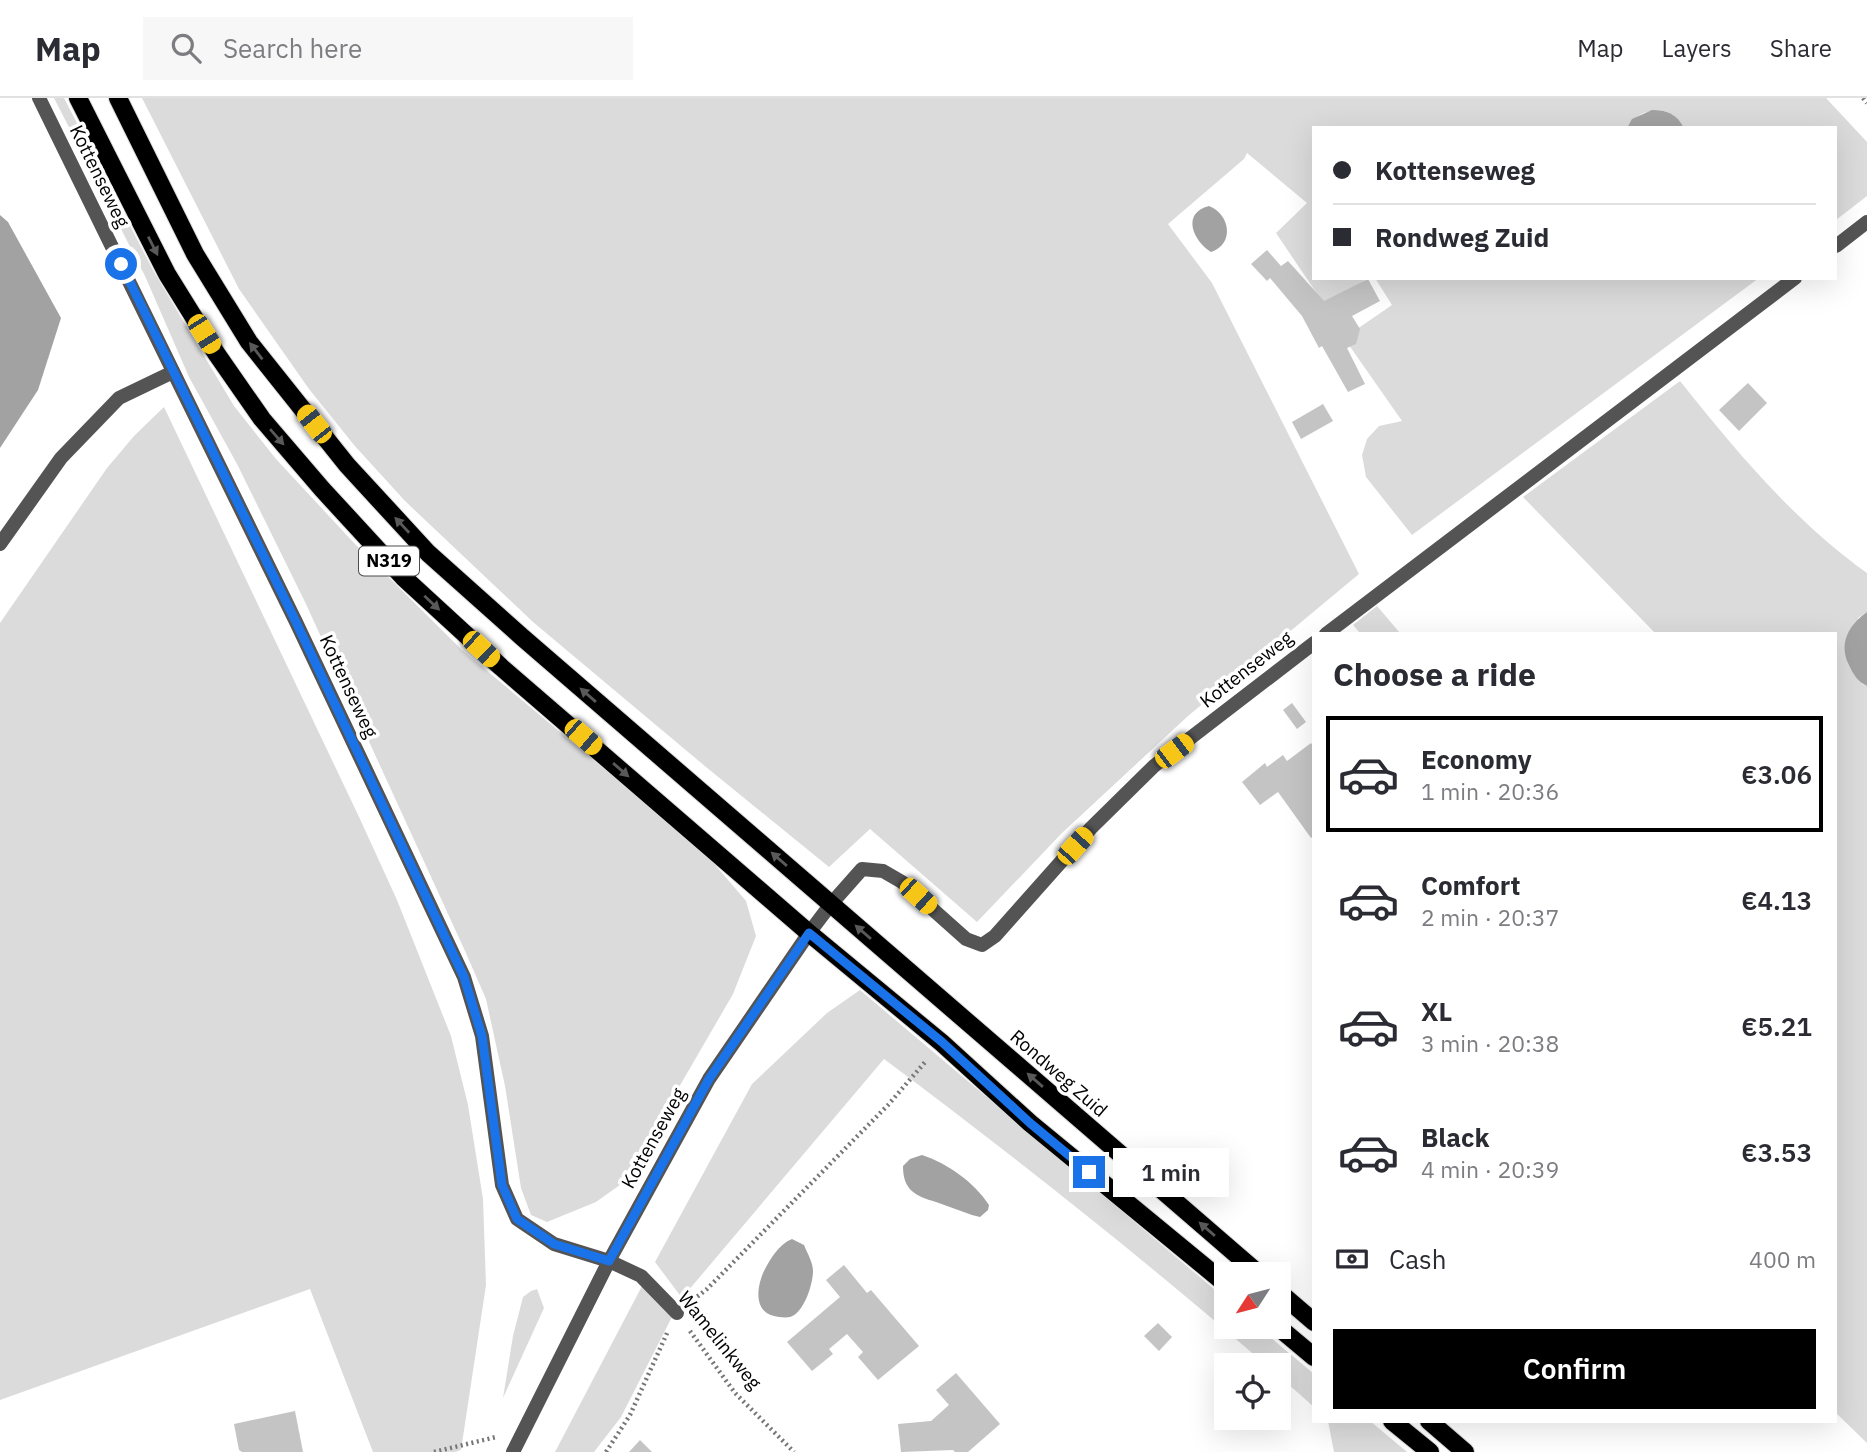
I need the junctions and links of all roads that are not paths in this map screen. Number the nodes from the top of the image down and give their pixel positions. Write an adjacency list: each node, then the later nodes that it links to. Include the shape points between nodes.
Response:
1 (39, 98): 7 (street, Kottenseweg)
2 (78, 98): 12 (main road, Kottenseweg / N319, one-way to 12, via 167,274 216,354 262,419 322,489 403,577 501,667)
3 (118, 98): 11 (main road, N319, one-way to 3, via 428,554 347,465 249,342 195,254)
4 (1867, 222): 5 (street)
5 (1837, 245)
6 (1792, 280): 9 (street)
7 (173, 372): 8 (street, via 119,398 61,458); 13 (street, Kottenseweg, via 464,977 482,1036 502,1185 517,1219 554,1244)
8 (0, 544)
9 (1329, 632)
10 (1312, 645): 11 (street, Kottenseweg, via 1154,766 982,945 966,939 902,882 883,871 862,869)
11 (831, 904): 12 (street, Kottenseweg); 14 (main road, Rondweg Zuid / N319, one-way to 11)
12 (809, 933): 13 (street, Kottenseweg, via 709,1079); 15 (main road, N319)
13 (609, 1261): 17 (street, Wamelinkweg, via 641,1276); 23 (street, Kottenseweg)
14 (1245, 1262)
15 (1214, 1274)
16 (1292, 1303): 18 (main road)
17 (677, 1313)
18 (1312, 1320)
19 (1292, 1339): 20 (main road)
20 (1312, 1355)
21 (1394, 1423): 24 (main road)
22 (1431, 1423): 25 (main road)
23 (513, 1452)
24 (1430, 1452)
25 (1465, 1452)

